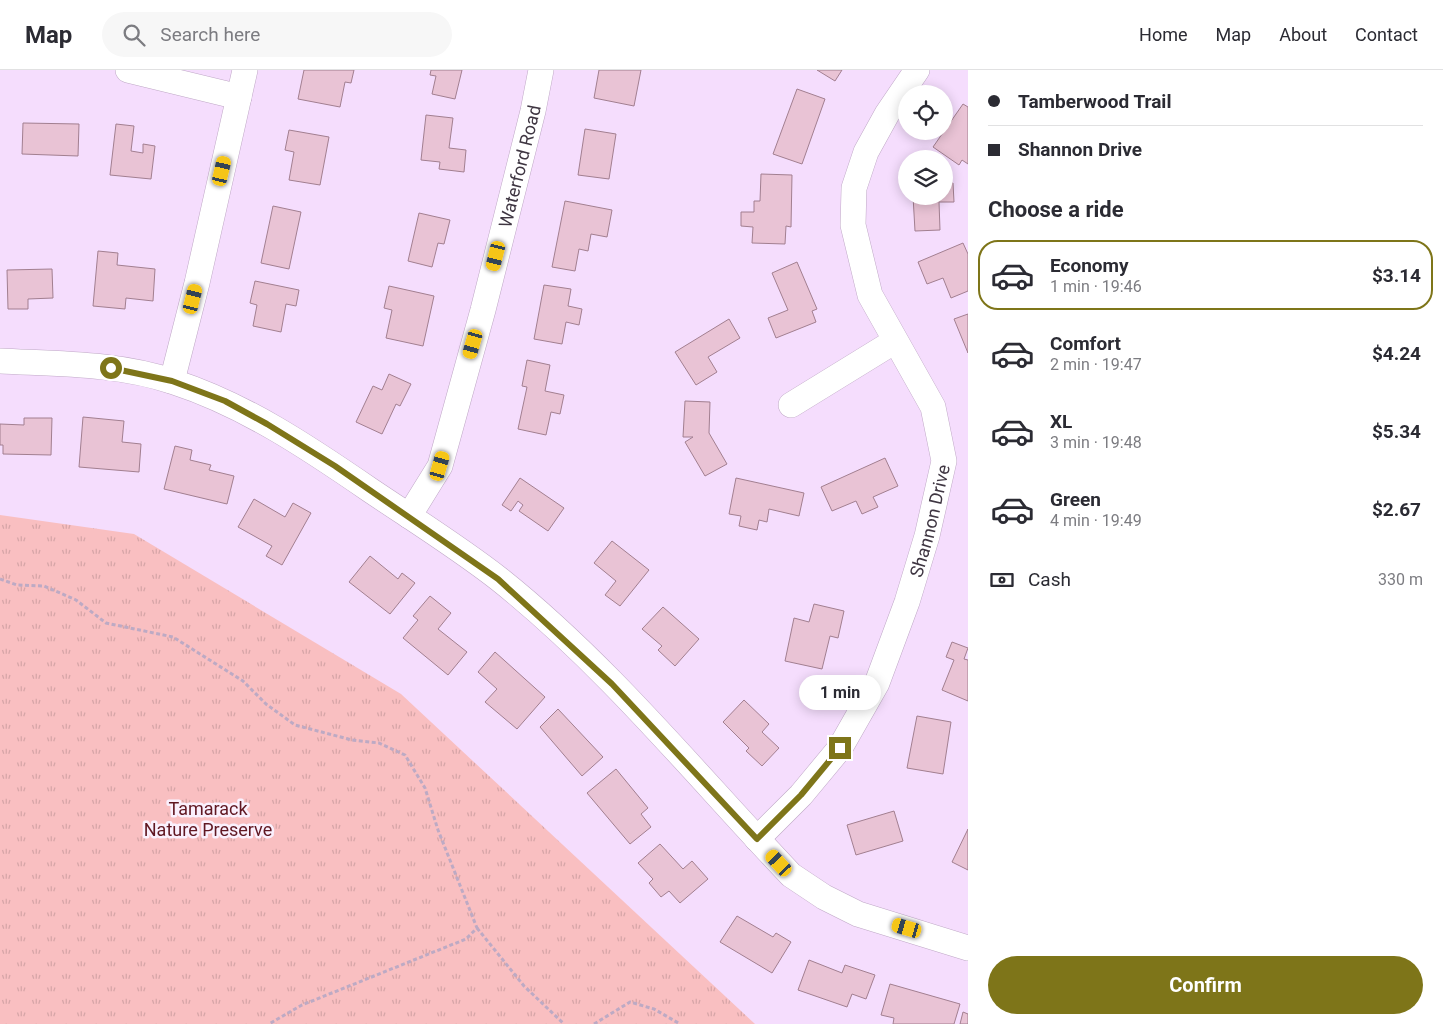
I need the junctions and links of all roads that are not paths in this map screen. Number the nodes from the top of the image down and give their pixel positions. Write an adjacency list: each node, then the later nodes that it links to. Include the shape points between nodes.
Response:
1 (128, 70): 5 (street)
2 (245, 70): 5 (street)
3 (541, 70): 10 (street, Waterford Road, via 485,300 440,466)
4 (917, 70): 6 (street, Shannon Drive, via 874,137 854,188 853,225 860,260 870,295)
5 (239, 96): 8 (street)
6 (895, 341): 9 (street); 11 (street, Shannon Drive, via 933,407 944,461 927,536 877,683 840,748 801,795)
7 (0, 362): 8 (street, via 111,368)
8 (172, 381): 10 (street, via 225,401 267,424)
9 (791, 405)
10 (409, 516): 11 (street, via 498,579 550,625 612,684)
11 (757, 839): 12 (street, via 791,874 824,897 858,914)
12 (968, 948)

